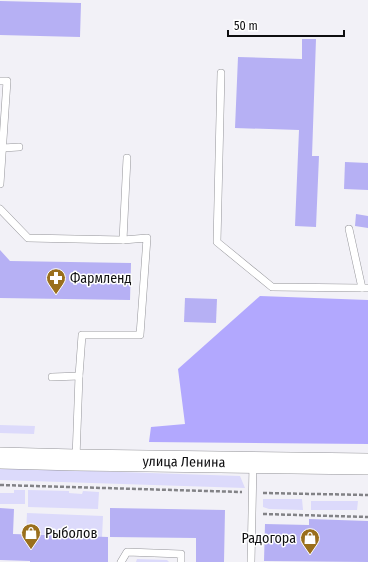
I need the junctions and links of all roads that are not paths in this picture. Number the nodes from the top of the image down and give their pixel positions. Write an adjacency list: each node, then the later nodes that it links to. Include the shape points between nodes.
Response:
1 (222, 73): 10 (lane, via 217,242 272,287)
2 (0, 81): 3 (lane, via 7,81)
3 (3, 148): 4 (lane); 6 (lane)
4 (19, 148)
5 (127, 158): 9 (lane)
6 (0, 184)
7 (0, 208): 9 (lane, via 28,238)
8 (349, 230): 10 (lane)
9 (123, 240): 11 (lane, via 147,238 140,336 82,335)
10 (365, 288)
11 (79, 376): 12 (lane); 14 (lane)
12 (52, 377)
13 (0, 458): 14 (main road, улица Ленина)
14 (76, 460): 15 (main road, улица Ленина)
15 (253, 463): 16 (main road, улица Ленина); 19 (lane)
16 (368, 464)
17 (122, 562): 18 (lane, via 127,552 181,554)
18 (181, 562)
19 (251, 562)

